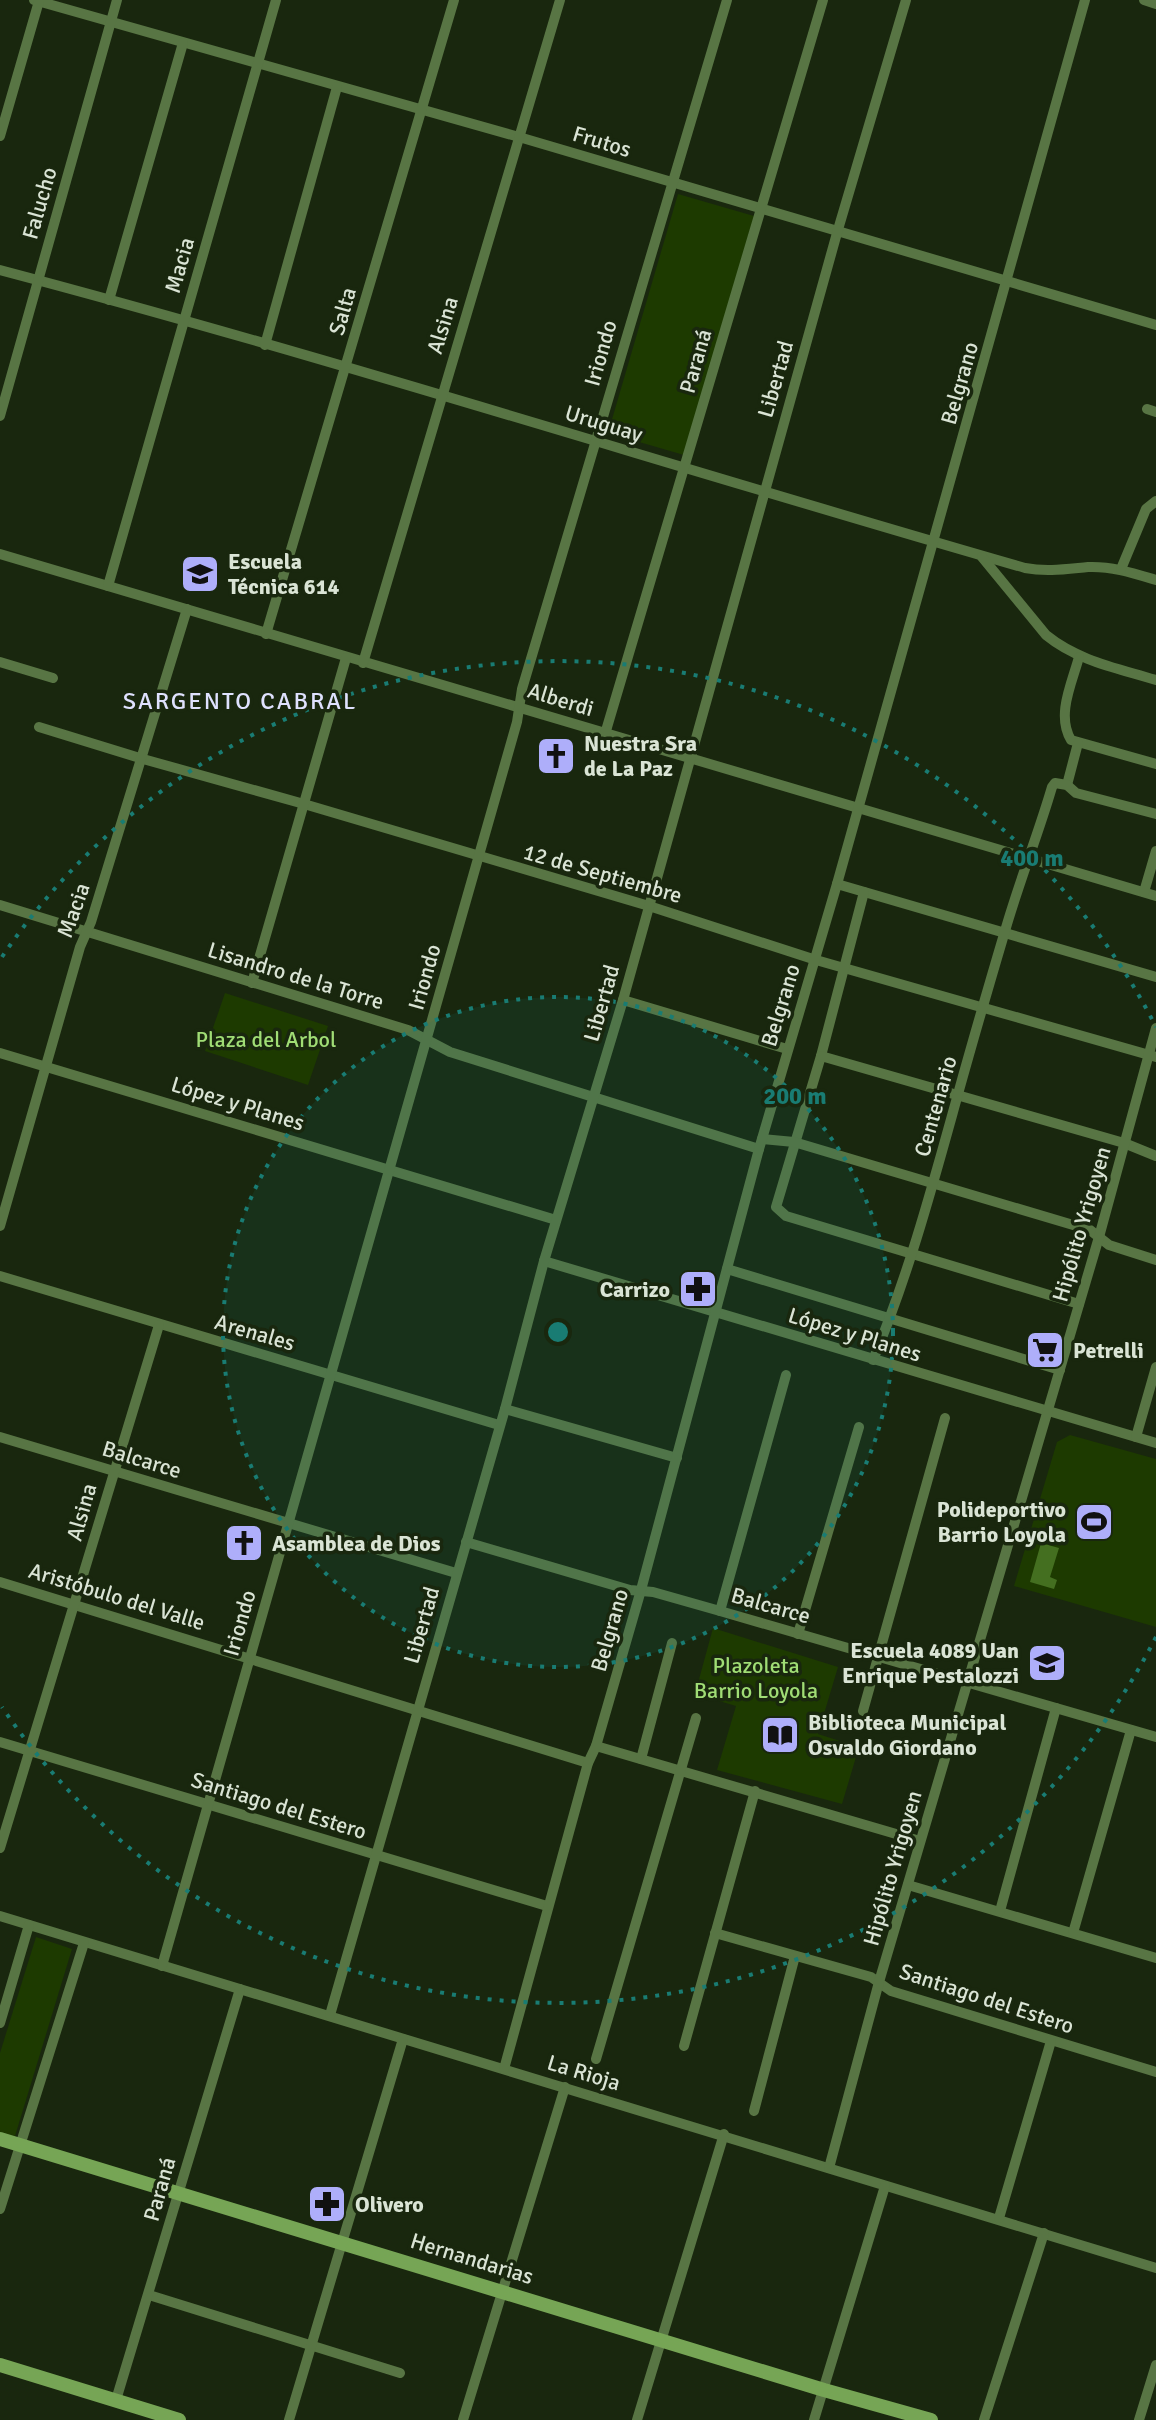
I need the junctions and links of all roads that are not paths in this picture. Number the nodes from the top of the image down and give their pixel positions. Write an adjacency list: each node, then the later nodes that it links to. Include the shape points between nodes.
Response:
1 (117, 0): 12 (street, Falucho)
2 (276, 0): 14 (street, Macia)
3 (454, 0): 16 (street, Salta)
4 (560, 0): 18 (street, Alsina)
5 (727, 0): 19 (street, Iriondo)
6 (823, 0): 20 (street, Paraná)
7 (906, 0): 21 (street, Libertad)
8 (1085, 0): 24 (street, Belgrano)
9 (1144, 0): 11 (street)
10 (36, 1): 12 (street, Frutos); 17 (street)
11 (1156, 4)
12 (111, 22): 13 (street, Frutos); 23 (street, Falucho)
13 (183, 43): 14 (street, Frutos); 25 (street)
14 (258, 64): 15 (street, Frutos); 26 (street, Macia)
15 (337, 87): 16 (street, Frutos); 28 (street)
16 (422, 109): 18 (street, Frutos); 29 (street, Salta)
17 (0, 136)
18 (519, 137): 19 (street, Frutos); 30 (street, Alsina)
19 (671, 182): 20 (street, Frutos); 32 (street, Iriondo)
20 (760, 209): 21 (street, Frutos); 33 (street, Paraná)
21 (837, 233): 24 (street, Frutos); 34 (street, Libertad)
22 (0, 270): 23 (street, Uruguay)
23 (38, 280): 25 (street, Uruguay); 31 (street, Falucho)
24 (1008, 282): 27 (street, Frutos); 36 (street, Belgrano)
25 (109, 300): 26 (street, Uruguay)
26 (184, 321): 28 (street, Uruguay); 41 (street, Macia)
27 (1156, 325)
28 (265, 345): 29 (street, Uruguay)
29 (346, 366): 30 (street, Uruguay); 43 (street, Salta)
30 (442, 395): 32 (street, Uruguay); 47 (street, Alsina)
31 (0, 416)
32 (595, 441): 33 (street, Uruguay); 50 (street, Iriondo)
33 (684, 469): 34 (street, Uruguay); 52 (street, Paraná)
34 (764, 493): 36 (street, Uruguay); 54 (street, Libertad)
35 (1156, 501): 39 (street, via 1146,509)
36 (934, 541): 38 (street, Uruguay); 59 (street, Belgrano)
37 (0, 554): 41 (street, Alberdi)
38 (981, 555): 39 (street, Uruguay, via 1043,571); 44 (street, via 1046,635)
39 (1121, 569): 40 (street, Uruguay)
40 (1156, 580)
41 (108, 586): 42 (street, Alberdi)
42 (187, 609): 43 (street, Alberdi); 55 (street, Macia)
43 (266, 634): 45 (street, Alberdi)
44 (1079, 657): 49 (street); 53 (street, via 1064,720 1071,740)
45 (346, 658): 47 (street, Alberdi); 58 (street)
46 (0, 662): 48 (street)
47 (363, 663): 50 (street, Alberdi)
48 (53, 678)
49 (1156, 680)
50 (520, 708): 52 (street, Alberdi); 62 (street, Iriondo)
51 (39, 727): 55 (street, 12 de Septiembre)
52 (605, 734): 54 (street, Alberdi)
53 (1078, 743): 56 (street); 57 (street)
54 (689, 758): 59 (street, Alberdi); 69 (street, Libertad)
55 (143, 759): 58 (street, 12 de Septiembre); 70 (street, Macia)
56 (1156, 764)
57 (1067, 785): 60 (street, via 1076,793); 63 (street, Centenario, via 1052,787)
58 (304, 804): 62 (street, 12 de Septiembre); 75 (street)
59 (857, 809): 63 (street, Alberdi); 64 (street, Belgrano)
60 (1156, 814)
61 (1156, 851): 66 (street)
62 (479, 857): 69 (street, 12 de Septiembre); 79 (street, Iriondo)
63 (1027, 860): 66 (street, Alberdi); 71 (street, Centenario)
64 (837, 884): 65 (street); 72 (street, Belgrano)
65 (864, 892): 71 (street); 73 (street)
66 (1144, 892): 67 (street, Alberdi)
67 (1156, 896)
68 (0, 905): 70 (street, Lisandro de la Torre)
69 (649, 906): 72 (street, 12 de Septiembre); 76 (street, Libertad)
70 (88, 931): 75 (street, Lisandro de la Torre); 84 (street, Macia)
71 (1004, 932): 74 (street); 77 (street, Centenario)
72 (816, 960): 73 (street, 12 de Septiembre); 80 (street, Belgrano)
73 (844, 966): 77 (street, 12 de Septiembre); 82 (street)
74 (1156, 977)
75 (252, 983): 79 (street, Lisandro de la Torre)
76 (623, 1000): 80 (street); 86 (street, Libertad)
77 (984, 1007): 83 (street, 12 de Septiembre); 85 (street, Centenario)
78 (1156, 1028): 83 (street, Hipólito Yrigoyen)
79 (427, 1038): 86 (street, Lisandro de la Torre, via 450,1052); 91 (street, Iriondo)
80 (787, 1049): 89 (street, Belgrano)
81 (0, 1053): 84 (street, López y Planes)
82 (821, 1056): 85 (street); 87 (street)
83 (1152, 1056): 88 (street, Hipólito Yrigoyen)
84 (46, 1067): 91 (street, López y Planes); 94 (street, Macia)
85 (958, 1094): 88 (street); 92 (street, Centenario)
86 (594, 1097): 89 (street, Lisandro de la Torre); 93 (street, Libertad)
87 (794, 1142): 89 (street, Lisandro de la Torre); 92 (street, Lisandro de la Torre); 96 (street, via 779,1212)
88 (1124, 1143): 90 (street); 95 (street, Hipólito Yrigoyen)
89 (760, 1144): 99 (street, Belgrano)
90 (1156, 1156)
91 (390, 1169): 93 (street, López y Planes); 109 (street, Iriondo)
92 (935, 1183): 95 (street, Lisandro de la Torre); 96 (street, Centenario)
93 (556, 1220): 98 (street, Libertad)
94 (0, 1226)
95 (1099, 1237): 97 (street, Lisandro de la Torre); 101 (street, Hipólito Yrigoyen)
96 (912, 1253): 101 (street); 103 (street, Centenario)
97 (1156, 1260)
98 (544, 1261): 102 (street, López y Planes); 110 (street, Libertad)
99 (727, 1269): 102 (street, Belgrano); 103 (street)
100 (0, 1276): 104 (street, Arenales)
101 (1079, 1304): 107 (street, Hipólito Yrigoyen)
102 (715, 1312): 105 (street, López y Planes); 118 (street, Belgrano)
103 (890, 1319): 105 (street, Centenario); 107 (street)
104 (159, 1325): 109 (street, Arenales); 119 (street, Alsina)
105 (873, 1360): 111 (street, López y Planes)
106 (1156, 1367): 116 (street)
107 (1060, 1370): 111 (street, Hipólito Yrigoyen)
108 (786, 1375): 126 (street)
109 (331, 1376): 113 (street, Arenales); 120 (street, Iriondo)
110 (505, 1409): 113 (street, Libertad); 118 (street)
111 (1048, 1412): 116 (street, López y Planes); 131 (street, Hipólito Yrigoyen)
112 (945, 1418): 130 (street)
113 (499, 1425): 121 (street, Libertad)
114 (859, 1427): 127 (street)
115 (0, 1437): 119 (street, Balcarce)
116 (1136, 1437): 117 (street, López y Planes)
117 (1156, 1443)
118 (677, 1458): 124 (street, Belgrano)
119 (114, 1471): 120 (street, Balcarce); 125 (street, Alsina)
120 (288, 1524): 122 (street, Balcarce); 129 (street, Iriondo)
121 (466, 1542): 122 (street, Libertad); 124 (street, Balcarce)
122 (456, 1573): 133 (street, Libertad)
123 (0, 1582): 125 (street, Aristóbulo del Valle)
124 (641, 1590): 126 (street, Balcarce); 139 (street, Belgrano)
125 (74, 1604): 129 (street, Aristóbulo del Valle); 140 (street, Alsina)
126 (720, 1611): 127 (street, Balcarce)
127 (798, 1634): 130 (street, Balcarce)
128 (672, 1643): 141 (street)
129 (250, 1657): 133 (street, Aristóbulo del Valle); 145 (street, Iriondo)
130 (878, 1657): 131 (street, Balcarce); 134 (street)
131 (966, 1684): 132 (street, Balcarce); 146 (street, Hipólito Yrigoyen)
132 (1056, 1708): 136 (street, Balcarce); 151 (street)
133 (418, 1710): 142 (street, Aristóbulo del Valle); 148 (street, Libertad)
134 (863, 1711)
135 (696, 1718): 143 (street)
136 (1131, 1730): 137 (street, Balcarce); 155 (street)
137 (1156, 1737)
138 (0, 1742): 140 (street, Santiago del Estero)
139 (596, 1746): 141 (street); 142 (street, Belgrano)
140 (30, 1751): 145 (street, Santiago del Estero); 147 (street, Alsina)
141 (641, 1759): 143 (street)
142 (588, 1763): 150 (street, Belgrano)
143 (680, 1771): 144 (street); 167 (street)
144 (755, 1791): 146 (street); 154 (street)
145 (209, 1804): 148 (street, Santiago del Estero); 159 (street, Iriondo)
146 (920, 1841): 149 (street, Hipólito Yrigoyen)
147 (0, 1848)
148 (377, 1856): 150 (street, Santiago del Estero); 162 (street, Libertad)
149 (908, 1885): 151 (street); 160 (street, Hipólito Yrigoyen)
150 (547, 1906): 168 (street, Belgrano)
151 (1000, 1911): 155 (street)
152 (0, 1916): 153 (street, La Rioja)
153 (29, 1925): 156 (street, La Rioja); 163 (street)
154 (715, 1933): 158 (street, Santiago del Estero); 166 (street)
155 (1073, 1933): 157 (street)
156 (84, 1943): 159 (street, La Rioja); 174 (street)
157 (1155, 1953)
158 (795, 1956): 160 (street, Santiago del Estero); 171 (street)
159 (162, 1966): 161 (street, La Rioja)
160 (879, 1982): 165 (street, Santiago del Estero, via 891,1991); 175 (street, Hipólito Yrigoyen)
161 (240, 1989): 162 (street, La Rioja); 177 (street, Paraná)
162 (330, 2015): 164 (street, La Rioja)
163 (0, 2023)
164 (403, 2039): 168 (street, La Rioja); 181 (street)
165 (1051, 2041): 169 (street, Santiago del Estero); 179 (street)
166 (684, 2046)
167 (596, 2059)
168 (504, 2069): 170 (street, La Rioja)
169 (1156, 2072)
170 (565, 2087): 172 (street, La Rioja); 183 (street)
171 (754, 2111)
172 (724, 2134): 175 (street, La Rioja); 185 (street)
173 (0, 2139): 174 (street, Hernandarias)
174 (19, 2145): 177 (street, Hernandarias); 178 (street)
175 (829, 2168): 176 (street, La Rioja)
176 (885, 2186): 179 (street, La Rioja); 190 (street)
177 (179, 2193): 181 (street, Hernandarias); 184 (street, Paraná)
178 (0, 2209)
179 (999, 2218): 180 (street, La Rioja)
180 (1044, 2233): 182 (street, La Rioja); 198 (street)
181 (341, 2241): 183 (street, Hernandarias); 186 (street)
182 (1156, 2268)
183 (501, 2290): 185 (street, Hernandarias); 194 (street)
184 (149, 2295): 186 (street); 191 (street, Paraná)
185 (660, 2339): 190 (street, Hernandarias); 195 (street)
186 (311, 2346): 189 (street); 193 (street)
187 (0, 2365): 191 (street)
188 (1156, 2365): 199 (street)
189 (400, 2373)
190 (824, 2390): 196 (street); 197 (street, Hernandarias)
191 (116, 2400): 192 (street)
192 (179, 2420)
193 (289, 2420)
194 (463, 2420)
195 (637, 2420)
196 (814, 2420)
197 (931, 2420)
198 (984, 2420)
199 (1139, 2420)

